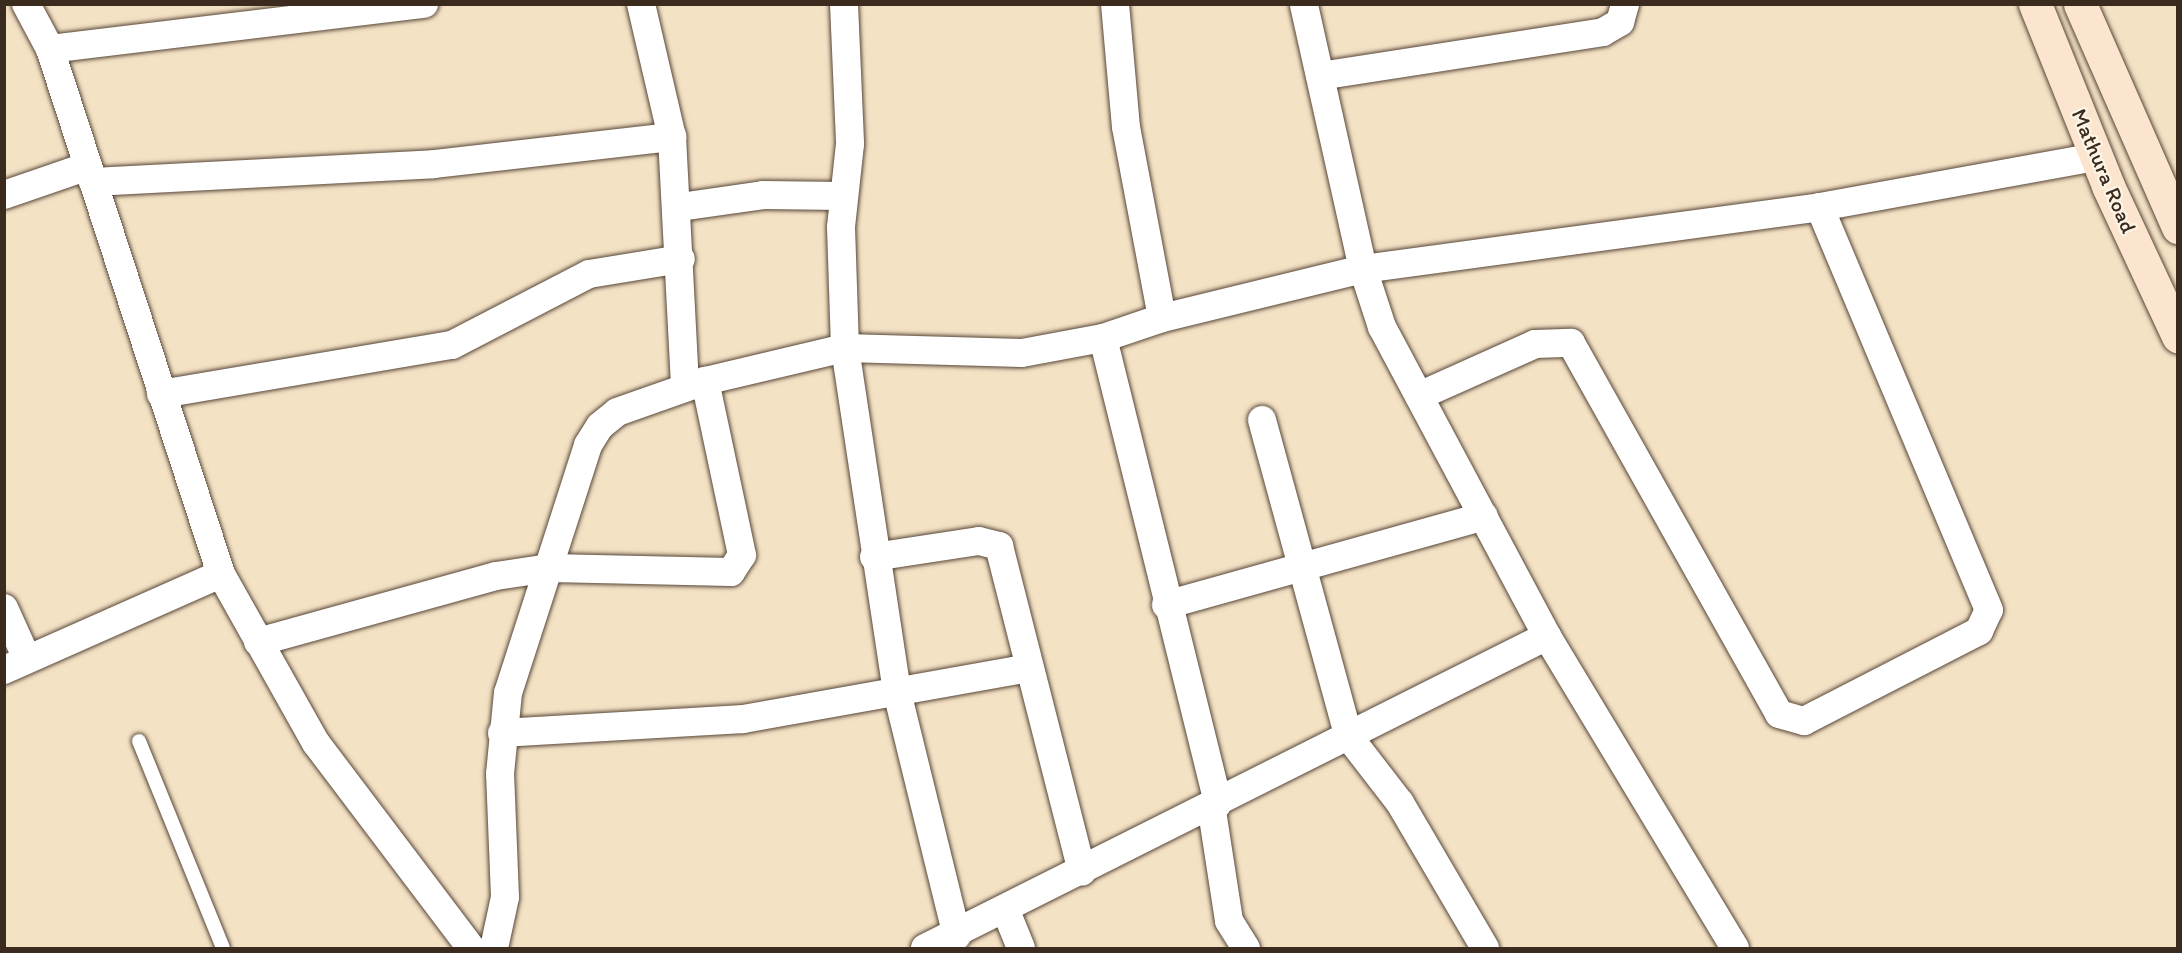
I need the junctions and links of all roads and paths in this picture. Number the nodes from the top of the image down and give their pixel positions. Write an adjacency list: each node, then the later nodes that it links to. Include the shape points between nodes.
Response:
1 (424, 4): 10 (street)
2 (641, 4): 12 (street)
3 (844, 4): 16 (street, via 850,144)
4 (1115, 4): 22 (street, via 1126,127)
5 (1304, 4): 11 (street)
6 (1626, 4): 11 (street, via 1620,22 1603,32)
7 (2035, 4): 13 (main road, Mathura Road)
8 (2080, 4): 19 (main road, Mathura Road)
9 (20, 10): 10 (street)
10 (50, 49): 14 (street)
11 (1320, 76): 21 (street)
12 (672, 137): 14 (street, via 434,165); 17 (street)
13 (2096, 157): 18 (street); 23 (main road, Mathura Road)
14 (90, 174): 15 (street); 27 (street)
15 (4, 195)
16 (843, 196): 17 (street, via 763,195); 25 (street)
17 (680, 207): 20 (street)
18 (1820, 207): 21 (street); 28 (street, via 1989,610 1979,631 1804,721 1779,714 1570,344 1535,344)
19 (2178, 227)
20 (681, 259): 26 (street); 27 (street, via 589,274 452,345)
21 (1363, 269): 22 (street); 28 (street, via 1382,327)
22 (1162, 318): 24 (street)
23 (2178, 336)
24 (1103, 338): 25 (street, via 1022,353); 35 (street)
25 (845, 348): 26 (street); 31 (street)
26 (695, 384): 33 (street, via 617,412 600,426 588,445); 33 (street, via 740,566 731,572)
27 (161, 394): 34 (street)
28 (1419, 396): 30 (street)
29 (1262, 420): 32 (street)
30 (1484, 516): 32 (street); 37 (street)
31 (874, 557): 40 (street, via 979,541 999,546); 41 (street)
32 (1301, 567): 35 (street); 43 (street)
33 (550, 568): 38 (street, via 467,582); 42 (street, via 508,693)
34 (221, 574): 38 (street); 39 (street)
35 (1166, 604): 45 (street)
36 (4, 608): 39 (street)
37 (1547, 636): 43 (street); 56 (street)
38 (258, 642): 50 (street, via 316,743)
39 (16, 664)
40 (1029, 668): 41 (street); 46 (street)
41 (897, 692): 42 (street, via 743,719); 48 (street)
42 (502, 733): 51 (street, via 505,897)
43 (1349, 737): 45 (street); 55 (street, via 1400,803)
44 (139, 741): 49 (lane)
45 (1218, 803): 46 (street); 54 (street, via 1212,811 1229,921)
46 (1082, 872): 47 (street)
47 (1006, 911): 48 (street); 53 (street)
48 (957, 936): 52 (street)
49 (223, 948)
50 (471, 948)
51 (494, 948)
52 (925, 948)
53 (1021, 948)
54 (1246, 948)
55 (1485, 948)
56 (1735, 948)

